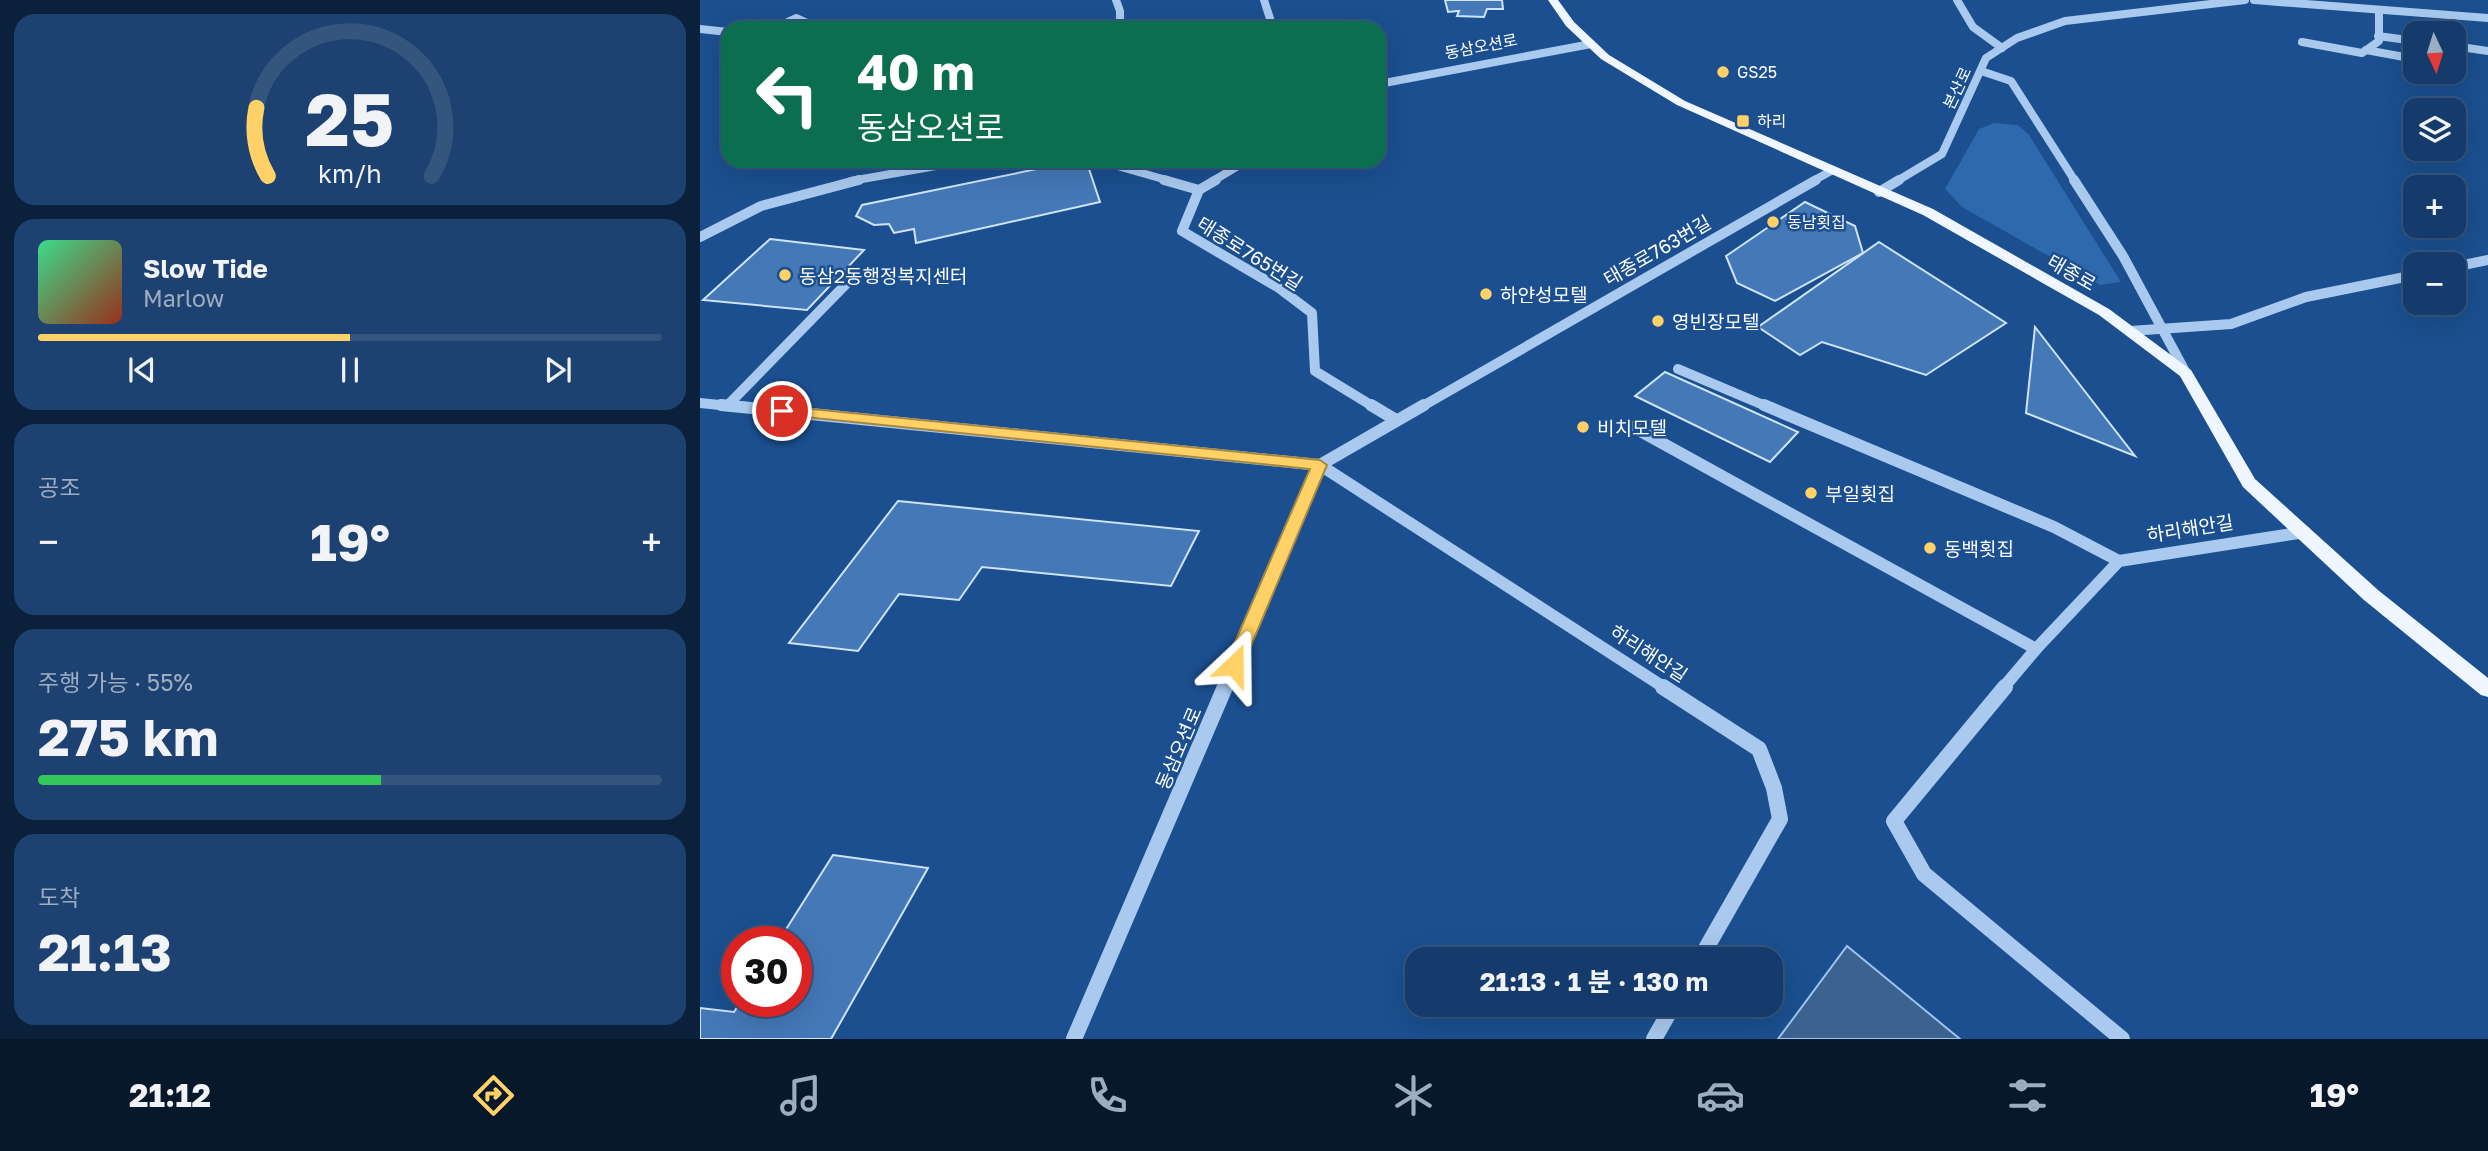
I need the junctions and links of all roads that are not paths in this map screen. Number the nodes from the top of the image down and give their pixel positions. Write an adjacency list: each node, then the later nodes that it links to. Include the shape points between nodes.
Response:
1 (1116, 0): 9 (street)
2 (1265, 0): 10 (street)
3 (1553, 0): 16 (main road, 태종로)
4 (1957, 0): 17 (street, via 1973,27)
5 (2245, 0): 17 (street, 본산로, via 2065,21)
6 (2254, 0): 7 (street)
7 (2379, 10): 8 (street); 13 (street)
8 (2488, 18)
9 (1120, 21)
10 (1271, 21)
11 (700, 29): 12 (street)
12 (721, 31)
13 (2378, 36): 14 (street); 19 (street, via 2379,41)
14 (2403, 39)
15 (2302, 42): 19 (street)
16 (1591, 44): 23 (street, 동삼오션로); 27 (main road, 태종로, via 1622,69 1681,103)
17 (2002, 48): 22 (street, 본산로, via 1986,58)
18 (2466, 48): 20 (street)
19 (2365, 50): 21 (street)
20 (2488, 51)
21 (2403, 57)
22 (1981, 71): 29 (street, 본산로, via 1942,154); 35 (street, via 2011,82 2123,256)
23 (1386, 83)
24 (928, 168): 30 (street, via 813,190 728,219)
25 (1124, 168): 28 (street)
26 (1235, 168): 28 (street)
27 (1831, 171): 29 (main road, 태종로); 41 (street, 태종로763번길)
28 (1199, 190): 41 (street, 태종로765번길, via 1182,231 1279,288 1312,313 1315,371)
29 (1879, 192): 36 (main road, 태종로, via 1977,239)
30 (700, 237)
31 (2488, 260): 32 (street)
32 (2466, 265)
33 (2403, 277): 35 (street, via 2306,297 2231,324)
34 (850, 281): 40 (street)
35 (2161, 327): 36 (street); 38 (street)
36 (2130, 331): 38 (main road, 태종로)
37 (1678, 369): 45 (street, via 2054,527)
38 (2186, 373): 44 (main road, 태종로, via 2249,483)
39 (700, 402): 40 (street)
40 (728, 405): 43 (street)
41 (1396, 421): 43 (street, 태종로763번길)
42 (1633, 427): 46 (street)
43 (1320, 465): 48 (street, 하리해안길, via 1759,749 1780,819); 50 (street, 동삼오션로)
44 (2305, 532): 45 (street, 하리해안길); 47 (main road, 태종로, via 2371,595)
45 (2119, 561): 46 (street)
46 (2036, 649): 52 (street, via 1894,821 1924,874)
47 (2488, 689)
48 (1707, 947)
49 (1667, 1017): 51 (street)
50 (1074, 1039)
51 (1654, 1039)
52 (2122, 1039)

